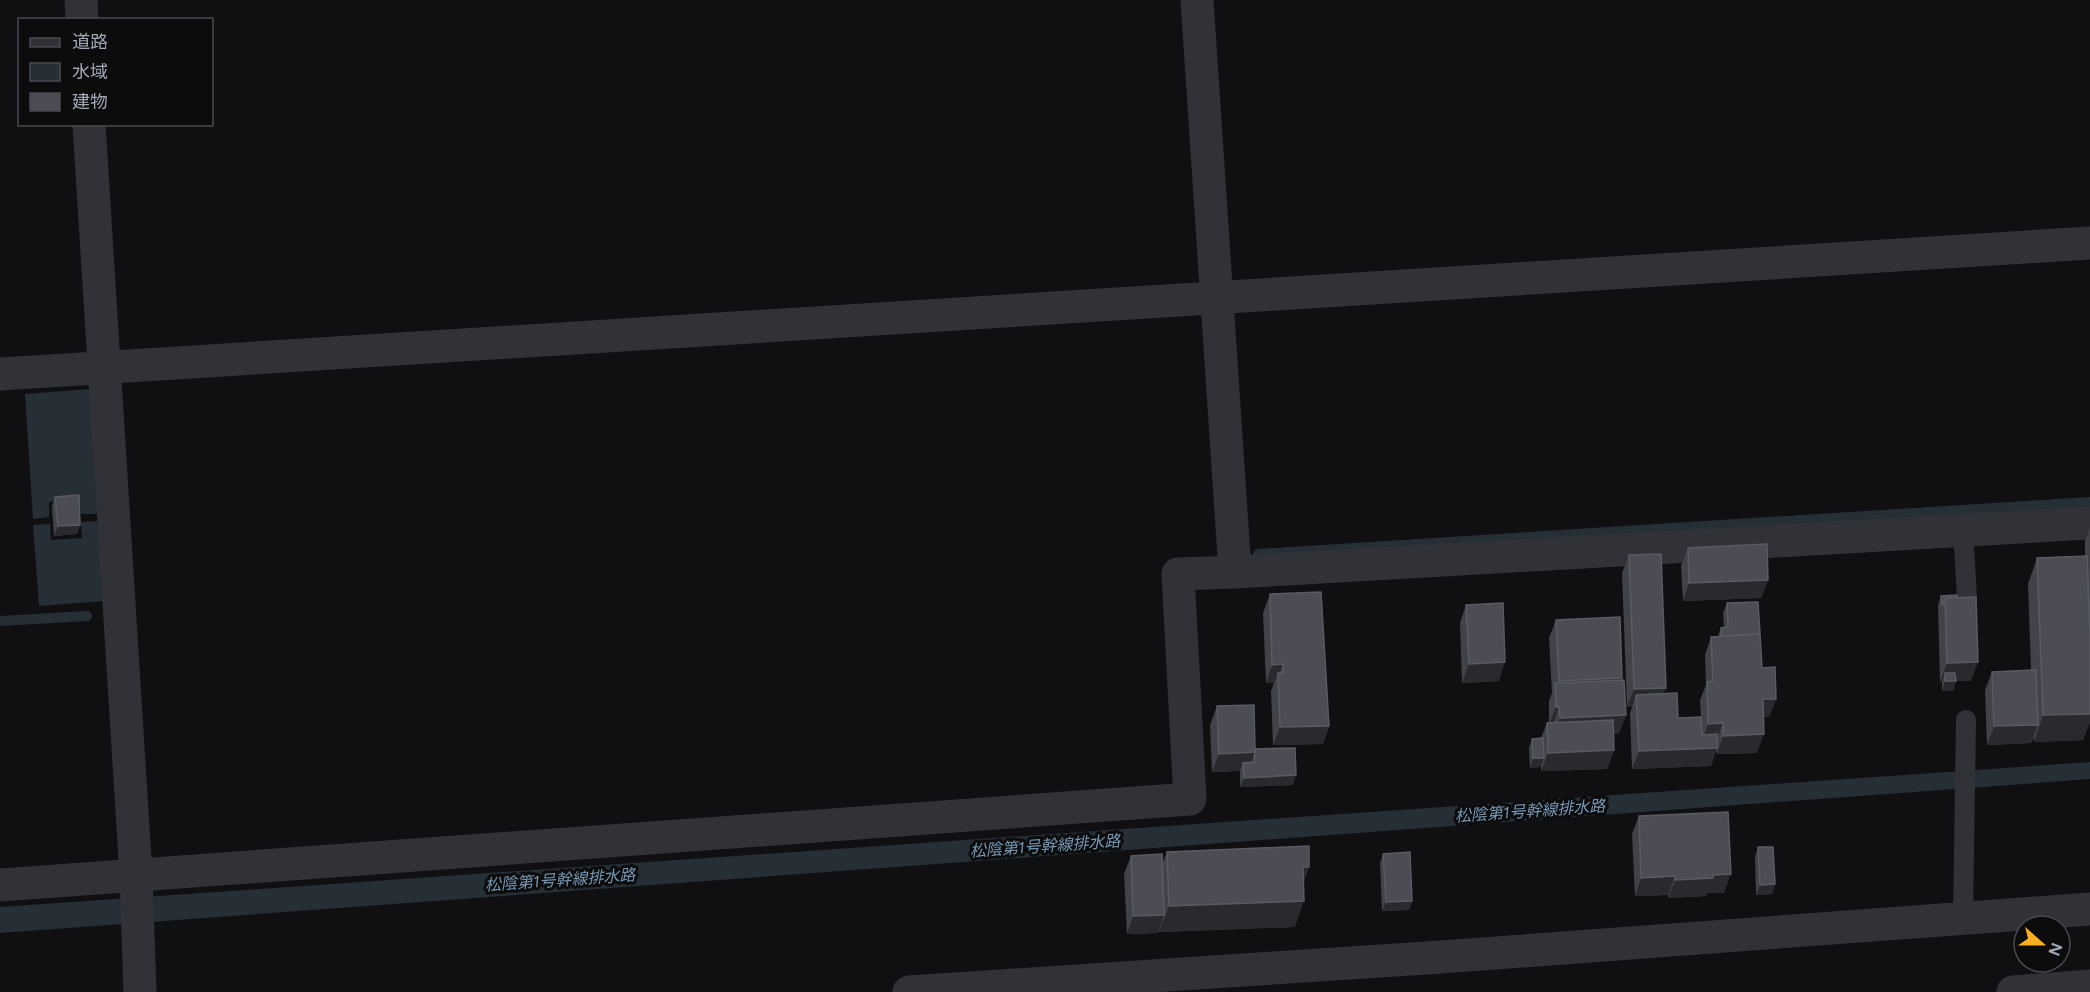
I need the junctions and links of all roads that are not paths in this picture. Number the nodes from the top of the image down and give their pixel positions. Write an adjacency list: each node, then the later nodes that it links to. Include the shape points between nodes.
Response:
1 (81, 0): 3 (street)
2 (1197, 0): 6 (street)
3 (82, 18)
4 (89, 126): 7 (street)
5 (2090, 243): 6 (street)
6 (1216, 297): 7 (street); 11 (street)
7 (104, 367): 8 (street); 14 (street)
8 (0, 374)
9 (2090, 523): 10 (street)
10 (1963, 530): 11 (street); 12 (lane)
11 (1235, 572): 14 (street, via 1178,574 1190,798)
12 (1967, 598)
13 (1966, 720): 17 (lane)
14 (136, 875): 15 (street); 19 (street)
15 (0, 885)
16 (2090, 909): 17 (street)
17 (1963, 919): 20 (street)
18 (2090, 986): 21 (street)
19 (141, 992)
20 (909, 992)
21 (2013, 992)

